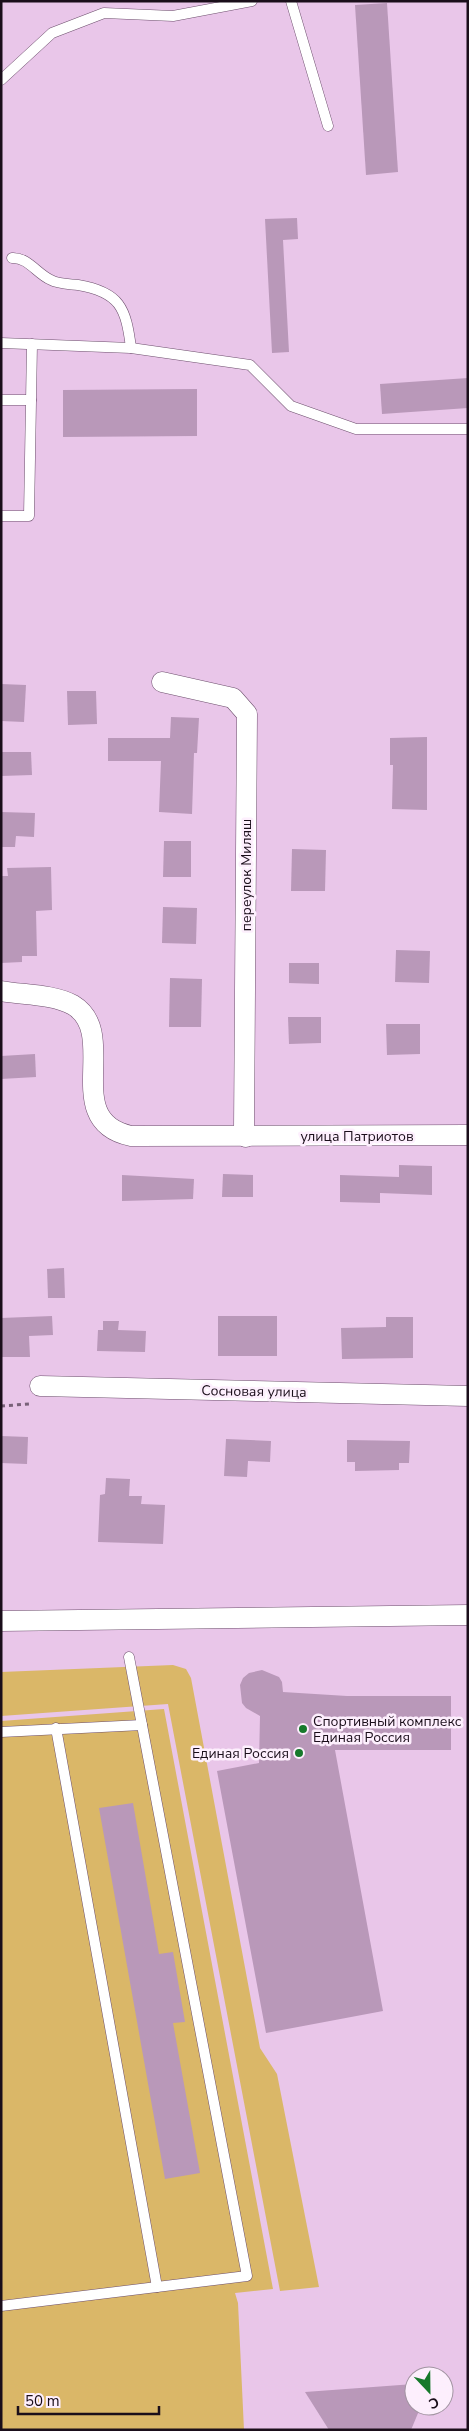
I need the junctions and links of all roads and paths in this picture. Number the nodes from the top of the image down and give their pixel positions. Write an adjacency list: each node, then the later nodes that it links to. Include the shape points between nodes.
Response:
1 (252, 1): 3 (lane, via 173,16 104,13 52,34)
2 (291, 1): 4 (lane)
3 (1, 80)
4 (328, 126)
5 (12, 258): 8 (lane, via 19,258 52,281 107,292 128,319)
6 (1, 342): 7 (lane)
7 (32, 344): 8 (lane); 10 (lane)
8 (131, 348): 11 (lane, via 250,365 291,406 356,429)
9 (1, 400): 10 (lane)
10 (31, 400): 12 (lane, via 30,516)
11 (468, 429)
12 (1, 516)
13 (162, 682): 15 (street, переулок Миляш, via 233,698 247,714)
14 (1, 991): 15 (street, улица Патриотов, via 61,1000 81,1012 91,1031 97,1112 109,1128 130,1136)
15 (245, 1134): 16 (street, улица Патриотов)
16 (468, 1135)
17 (40, 1386): 18 (street, Сосновая улица); 19 (path, via 29,1404)
18 (468, 1396)
19 (1, 1406)
20 (468, 1615): 21 (street)
21 (1, 1622)
22 (129, 1657): 23 (lane)
23 (142, 1726): 24 (lane); 26 (lane, via 247,2276)
24 (56, 1728): 25 (lane); 26 (lane)
25 (1, 1732)
26 (156, 2287): 27 (lane)
27 (1, 2306)

